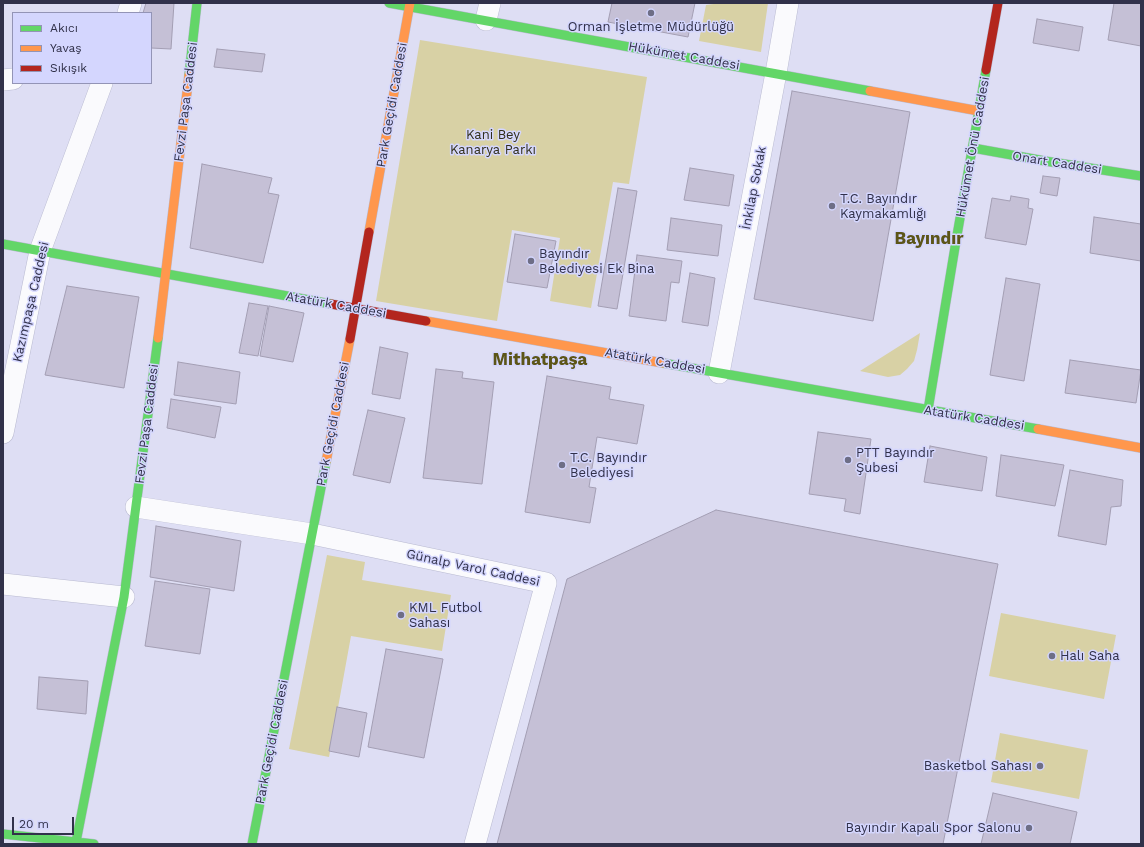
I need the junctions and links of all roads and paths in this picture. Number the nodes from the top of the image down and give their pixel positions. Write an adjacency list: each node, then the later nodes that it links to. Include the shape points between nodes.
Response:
1 (197, 3): 14 (street, Fevzi Paşa Caddesi)
2 (389, 3): 5 (street, Hükümet Caddesi)
3 (788, 3): 7 (street, İnkilap Sokak)
4 (998, 3): 9 (street, Hükümet Önü Caddesi)
5 (409, 4): 6 (street, Hükümet Caddesi); 15 (street, Park Geçidi Caddesi)
6 (488, 11): 7 (street, Hükümet Caddesi)
7 (776, 73): 9 (street, Hükümet Caddesi); 16 (street, İnkilap Sokak)
8 (102, 84): 13 (street, Kazımpaşa Caddesi)
9 (979, 111): 10 (street, Hükümet Önü Caddesi)
10 (973, 148): 11 (street, Onart Caddesi); 17 (street, Hükümet Önü Caddesi)
11 (1141, 176)
12 (3, 244): 13 (street, Atatürk Caddesi)
13 (40, 251): 14 (street, Atatürk Caddesi); 18 (street, Kazımpaşa Caddesi)
14 (166, 274): 15 (street, Atatürk Caddesi); 20 (street, Fevzi Paşa Caddesi)
15 (356, 308): 16 (street, Atatürk Caddesi); 21 (street, Park Geçidi Caddesi)
16 (720, 373): 17 (street, Atatürk Caddesi)
17 (928, 410): 19 (street, Atatürk Caddesi)
18 (3, 433)
19 (1141, 448)
20 (136, 507): 21 (street, Günalp Varol Caddesi); 23 (street, Fevzi Paşa Caddesi)
21 (312, 534): 26 (street, Park Geçidi Caddesi); 27 (street, Günalp Varol Caddesi, via 546,583)
22 (3, 584): 23 (street)
23 (124, 597): 25 (street, Fevzi Paşa Caddesi)
24 (3, 834): 25 (street)
25 (82, 843)
26 (252, 844)
27 (475, 844)

